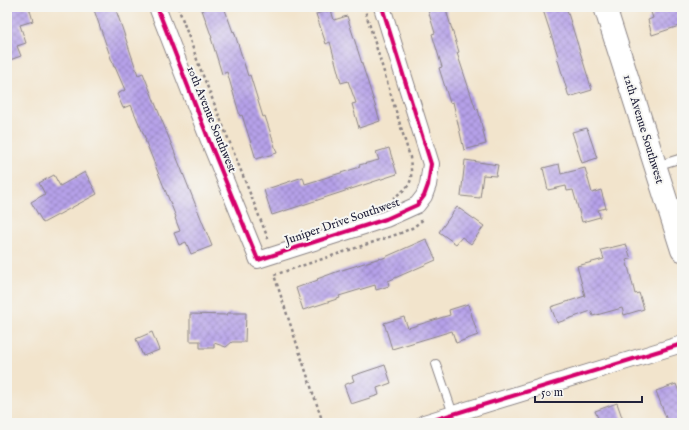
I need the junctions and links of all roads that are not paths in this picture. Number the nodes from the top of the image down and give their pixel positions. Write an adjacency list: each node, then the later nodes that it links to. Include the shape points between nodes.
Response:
1 (157, 7): 7 (street, 10th Avenue Southwest)
2 (382, 7): 7 (street, Juniper Drive Southwest, via 431,164 424,196 417,205 386,219)
3 (605, 7): 5 (street, 12th Avenue Southwest)
4 (682, 158): 5 (lane)
5 (656, 166): 6 (street, 12th Avenue Southwest)
6 (682, 250)
7 (258, 260)
8 (682, 344): 10 (street)
9 (436, 364): 10 (lane)
10 (452, 414): 11 (street)
11 (424, 423)

